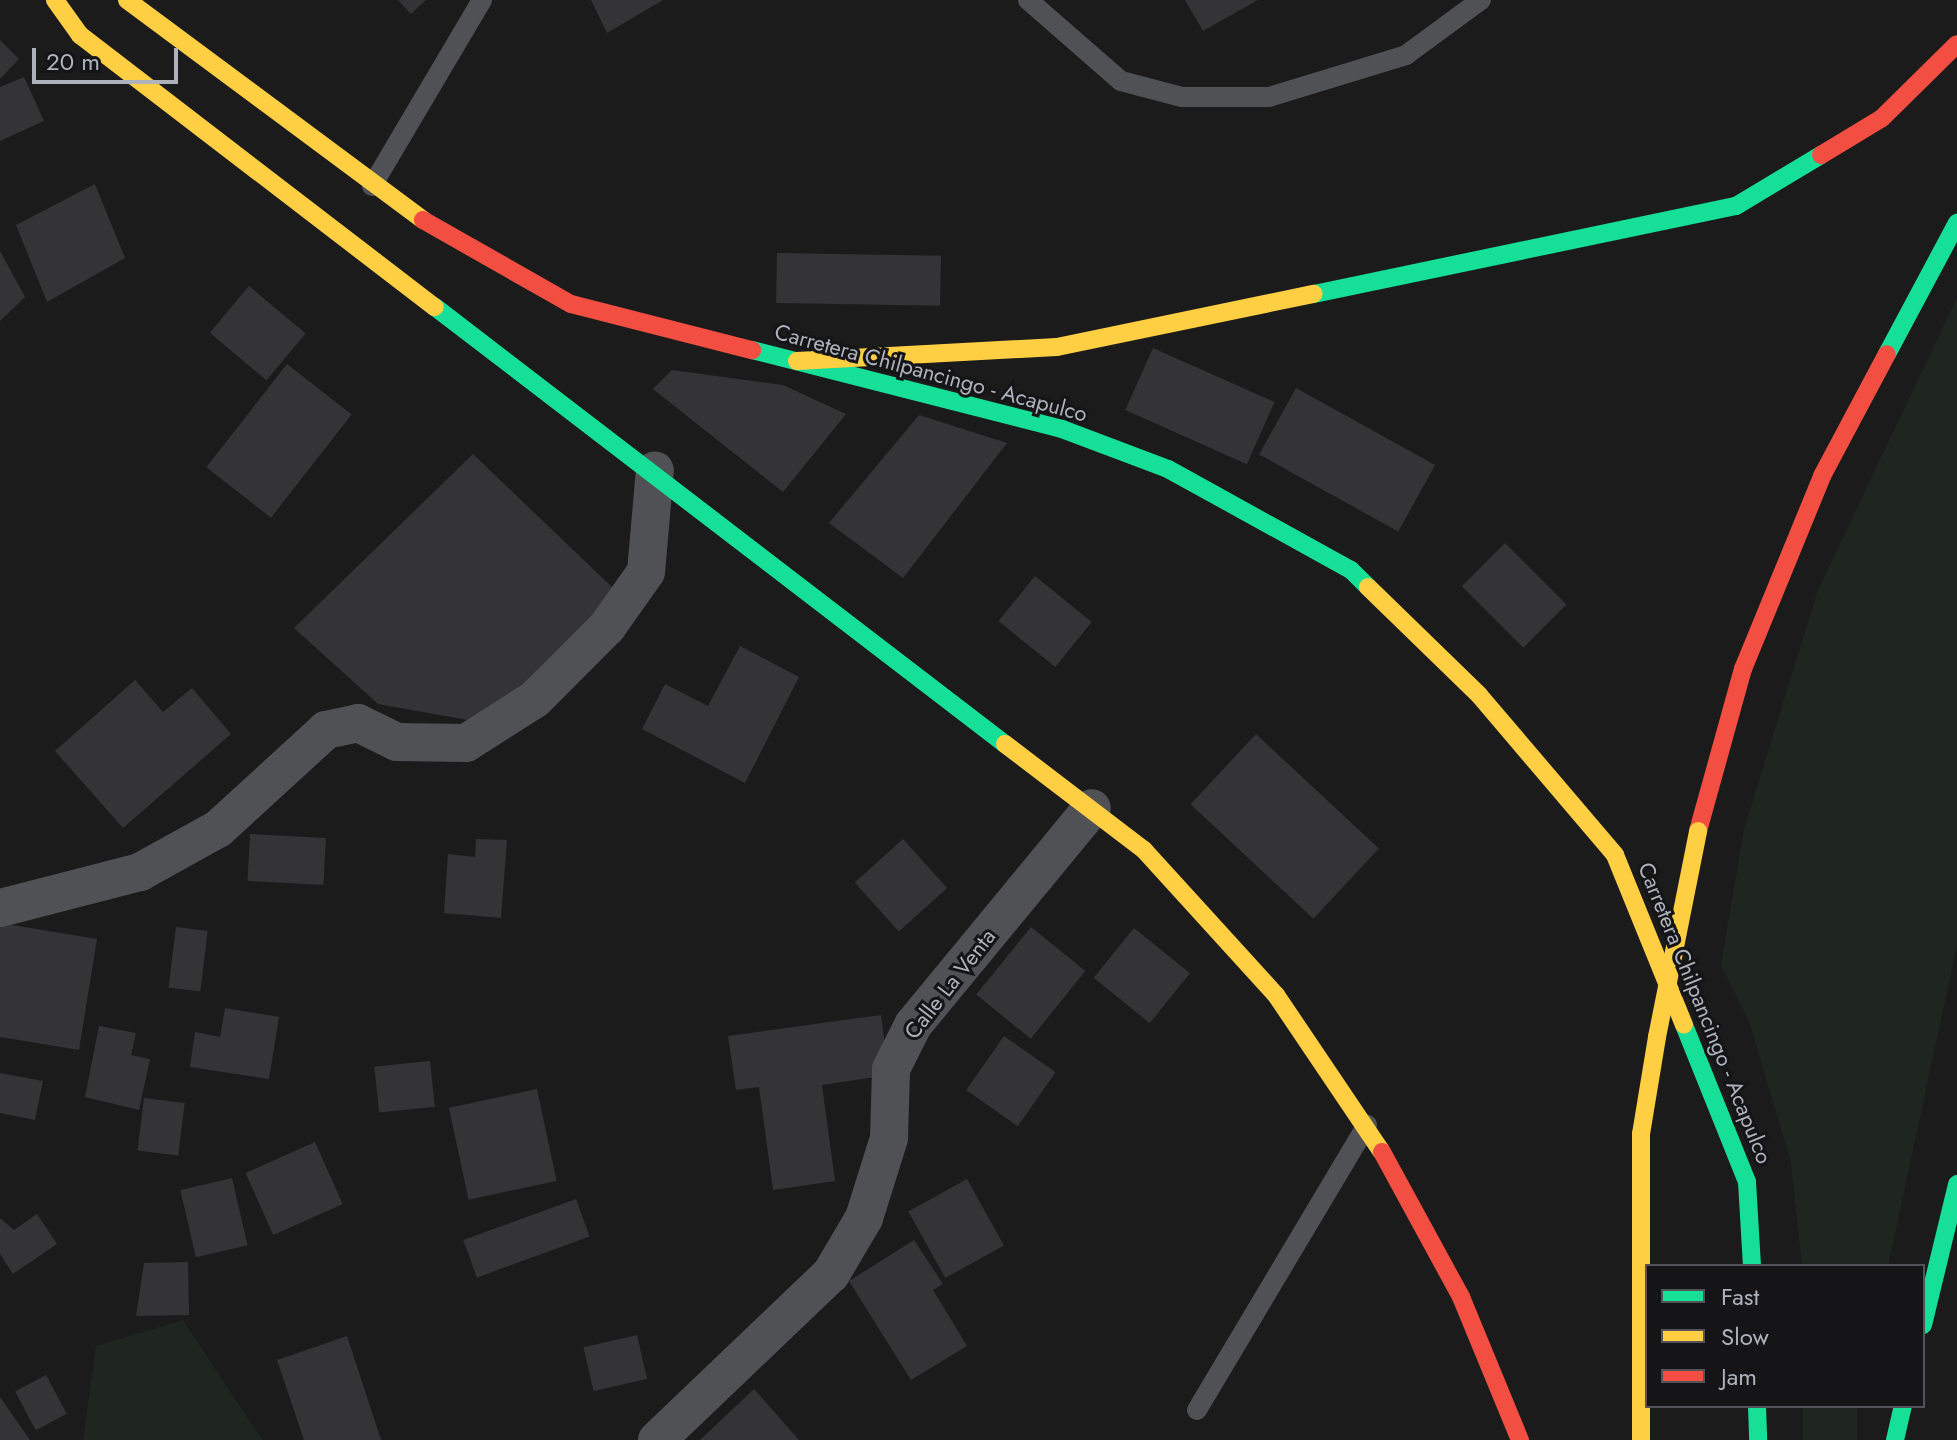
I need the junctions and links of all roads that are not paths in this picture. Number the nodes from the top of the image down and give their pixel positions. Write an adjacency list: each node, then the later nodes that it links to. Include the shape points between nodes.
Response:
1 (55, 0): 10 (main road, via 80,35)
2 (127, 0): 7 (main road, Carretera Chilpancingo - Acapulco)
3 (482, 0): 7 (lane)
4 (1028, 0): 5 (lane, via 1121,81 1182,97 1269,97 1406,55)
5 (1481, 0)
6 (1957, 44): 9 (main road, via 1882,118 1736,206 1057,347)
7 (372, 186): 9 (main road, Carretera Chilpancingo - Acapulco, via 458,246 571,304)
8 (1957, 223): 22 (main road, bridge, via 1822,476 1743,669 1698,831 1641,1134)
9 (797, 361): 15 (main road, Carretera Chilpancingo - Acapulco, via 1062,429 1168,469 1351,570 1431,645 1615,855 1747,1182)
10 (655, 470): 11 (main road); 12 (street, via 646,572 607,627 535,699 466,743 397,742 358,723 326,730 218,829 140,872)
11 (1092, 808): 13 (main road, via 1144,850 1276,995); 20 (street, Calle La Venta, via 913,1025 891,1069 889,1138 864,1218 831,1274)
12 (0, 908)
13 (1367, 1125): 19 (lane); 21 (main road, via 1461,1297)
14 (1957, 1184): 16 (main road)
15 (1752, 1264)
16 (1925, 1317)
17 (1757, 1408): 23 (main road)
18 (1903, 1408): 24 (main road)
19 (1197, 1410)
20 (657, 1440)
21 (1520, 1440)
22 (1641, 1440)
23 (1758, 1440)
24 (1895, 1440)

